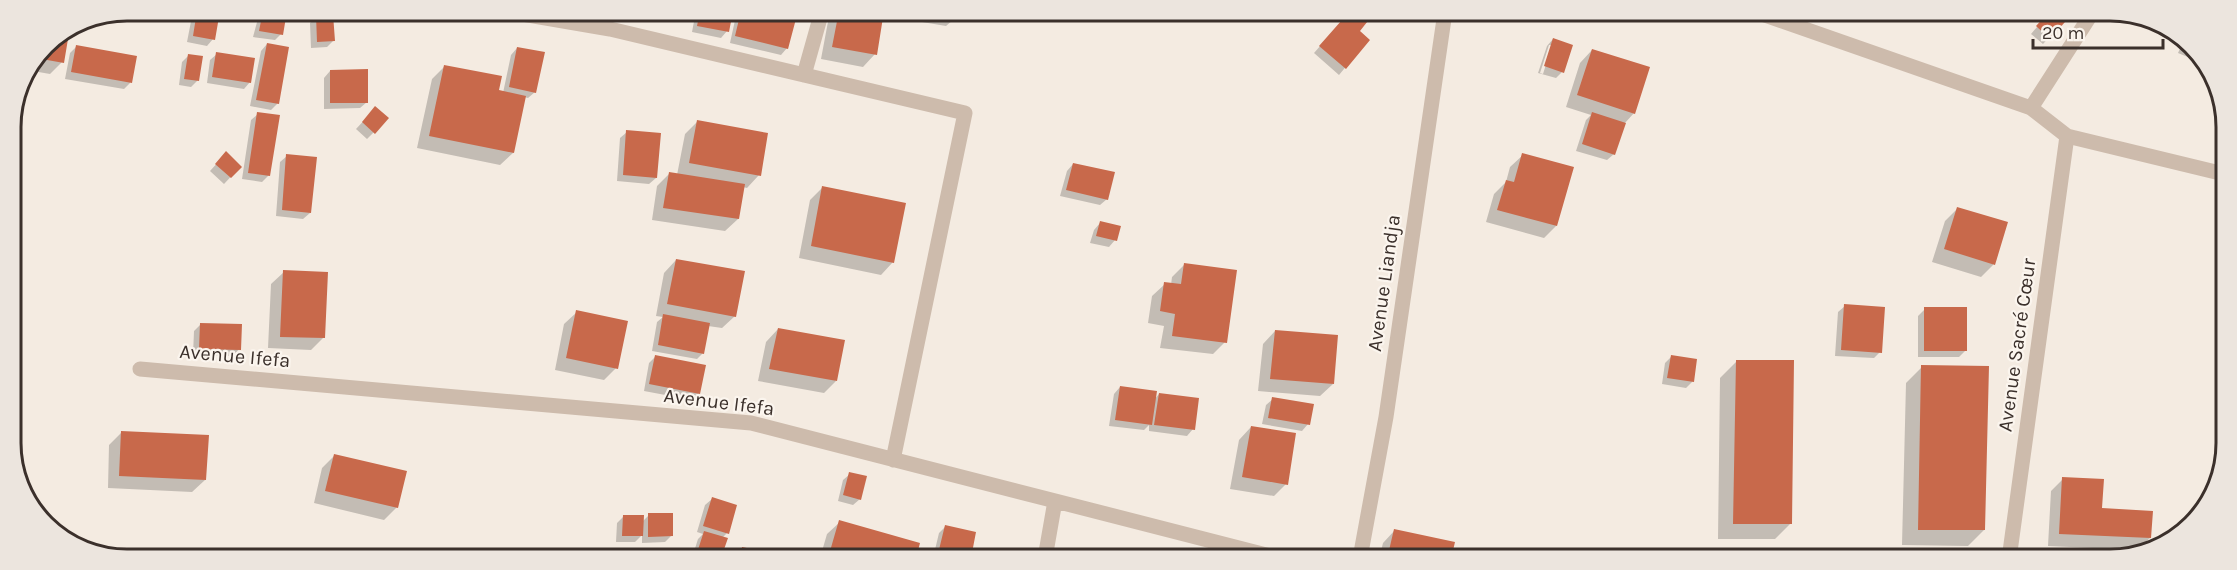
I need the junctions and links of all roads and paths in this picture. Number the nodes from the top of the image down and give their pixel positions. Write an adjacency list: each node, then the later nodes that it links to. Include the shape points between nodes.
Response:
1 (563, 21): 6 (street)
2 (819, 21): 6 (street)
3 (1444, 21): 15 (street, Avenue Liandja, via 1386,417)
4 (1782, 21): 7 (street)
5 (2087, 21): 7 (street)
6 (804, 75): 11 (street, via 965,113)
7 (2031, 108): 8 (street)
8 (2067, 136): 9 (street); 16 (street, Avenue Sacré Cœur)
9 (2216, 172)
10 (140, 369): 11 (street, Avenue Ifefa, via 751,423)
11 (893, 460): 12 (street, Avenue Ifefa)
12 (1055, 501): 13 (street); 14 (street, Avenue Ifefa)
13 (1047, 549)
14 (1243, 549)
15 (1362, 549)
16 (2010, 549)

